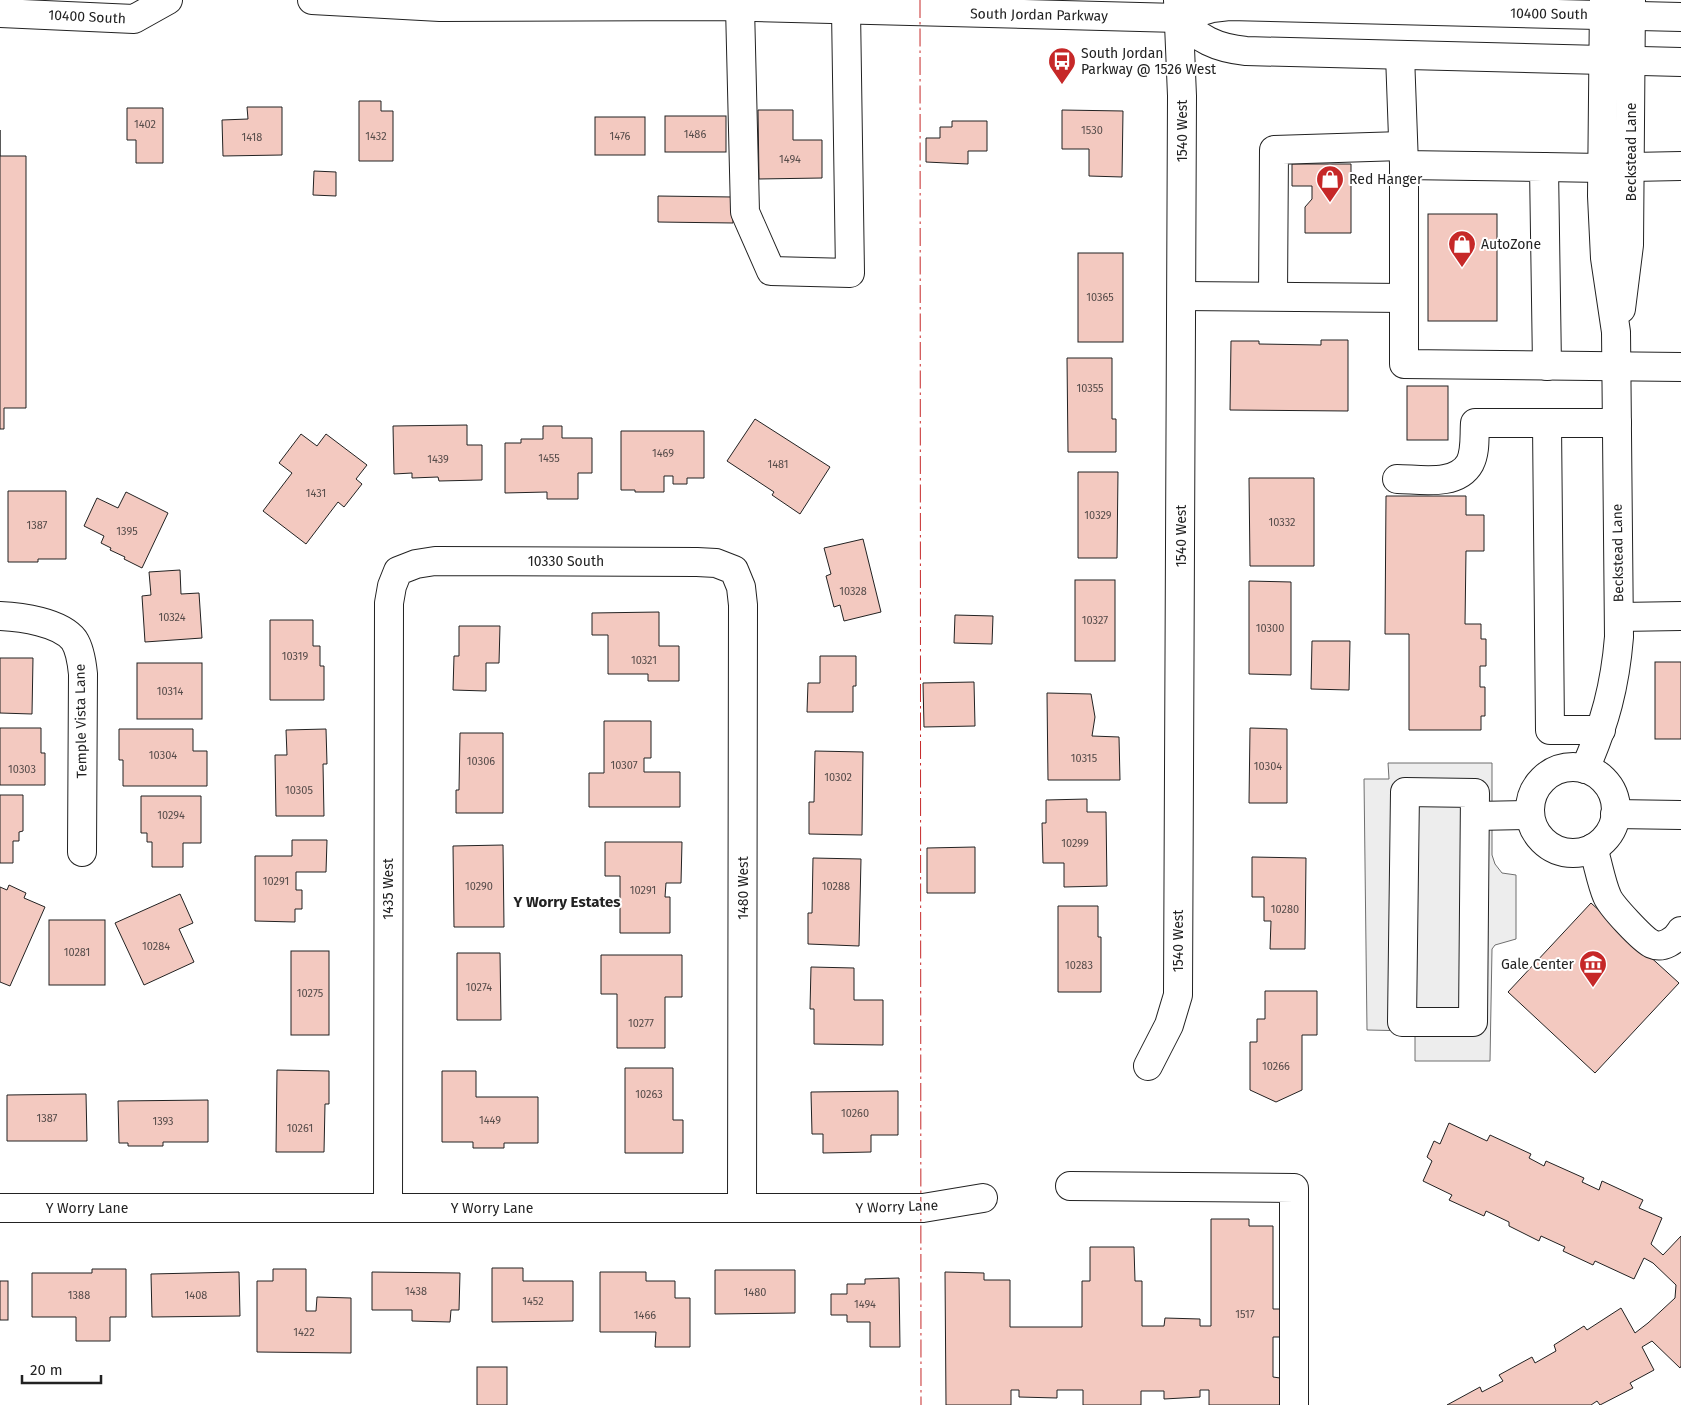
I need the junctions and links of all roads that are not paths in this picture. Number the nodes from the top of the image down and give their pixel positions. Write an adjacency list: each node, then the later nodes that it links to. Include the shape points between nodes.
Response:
1 (168, 0): 10 (street, 10400 South, via 134,19)
2 (312, 0): 3 (street, South Jordan Parkway)
3 (440, 3): 4 (street, South Jordan Parkway)
4 (724, 4): 9 (street, South Jordan Parkway); 9 (street, via 745,212 771,271 850,273)
5 (874, 5): 8 (street, South Jordan Parkway); 9 (street, South Jordan Parkway)
6 (1604, 8): 7 (street, 10400 South); 8 (street, 10400 South, via 1229,6); 13 (street, Beckstead Lane)
7 (1631, 8): 11 (street, 10400 South); 14 (street, Beckstead Lane)
8 (1178, 9): 12 (street, via 1199,37 1228,49); 21 (street, 1540 West, via 1182,96)
9 (846, 10)
10 (0, 14)
11 (1681, 17)
12 (1400, 55): 13 (street); 16 (street)
13 (1603, 61): 14 (street); 20 (street, Beckstead Lane)
14 (1631, 62): 15 (street); 19 (street, Beckstead Lane)
15 (1681, 62)
16 (1403, 155): 18 (street); 22 (street, via 1274,150); 23 (street)
17 (1681, 166): 19 (street)
18 (1544, 167): 20 (street); 25 (street)
19 (1631, 167): 24 (street, Beckstead Lane, via 1629,245)
20 (1602, 168): 24 (street, Beckstead Lane, via 1605,258)
21 (1182, 296): 22 (street); 45 (street, 1540 West, via 1178,995 1169,1025)
22 (1273, 296): 23 (street)
23 (1404, 298): 25 (street, via 1404,364)
24 (1616, 332): 26 (street, Beckstead Lane)
25 (1547, 366): 26 (street)
26 (1616, 367): 27 (street); 28 (street, Beckstead Lane)
27 (1681, 367)
28 (1617, 423): 29 (street); 35 (street, Beckstead Lane)
29 (1547, 424): 30 (street, via 1474,423 1474,451 1470,463 1459,475 1444,480); 36 (street, via 1550,730)
30 (1397, 479)
31 (734, 570): 32 (street, 10330 South, via 716,563 696,562 435,561); 50 (street, 1480 West, via 741,587 743,605)
32 (398, 571): 49 (street, 1435 West, via 389,603)
33 (0, 616): 43 (street, Temple Vista Lane, via 36,621 57,628 74,640 80,657)
34 (1681, 616): 35 (street)
35 (1619, 617): 36 (street, Beckstead Lane, via 1616,670)
36 (1601, 730): 37 (street, Beckstead Lane)
37 (1585, 769): 38 (street, via 1600,776 1611,789); 39 (street, via 1568,767 1552,772 1539,783 1531,798)
38 (1615, 814): 41 (street); 42 (street, via 1606,837)
39 (1530, 815): 40 (street); 42 (street, via 1534,831 1545,844 1560,851 1577,853)
40 (1475, 816): 40 (street, via 1472,1022 1402,1022 1405,792 1475,793)
41 (1681, 816)
42 (1594, 848): 44 (street, via 1607,896 1641,935 1651,944 1658,945 1672,942)
43 (82, 852)
44 (1681, 931)
45 (1148, 1066)
46 (1070, 1186): 51 (street, via 1294,1188)
47 (983, 1198): 50 (street, Y Worry Lane, via 924,1208)
48 (0, 1208): 49 (street, Y Worry Lane)
49 (388, 1208): 50 (street, Y Worry Lane)
50 (742, 1208)
51 (1294, 1405)

